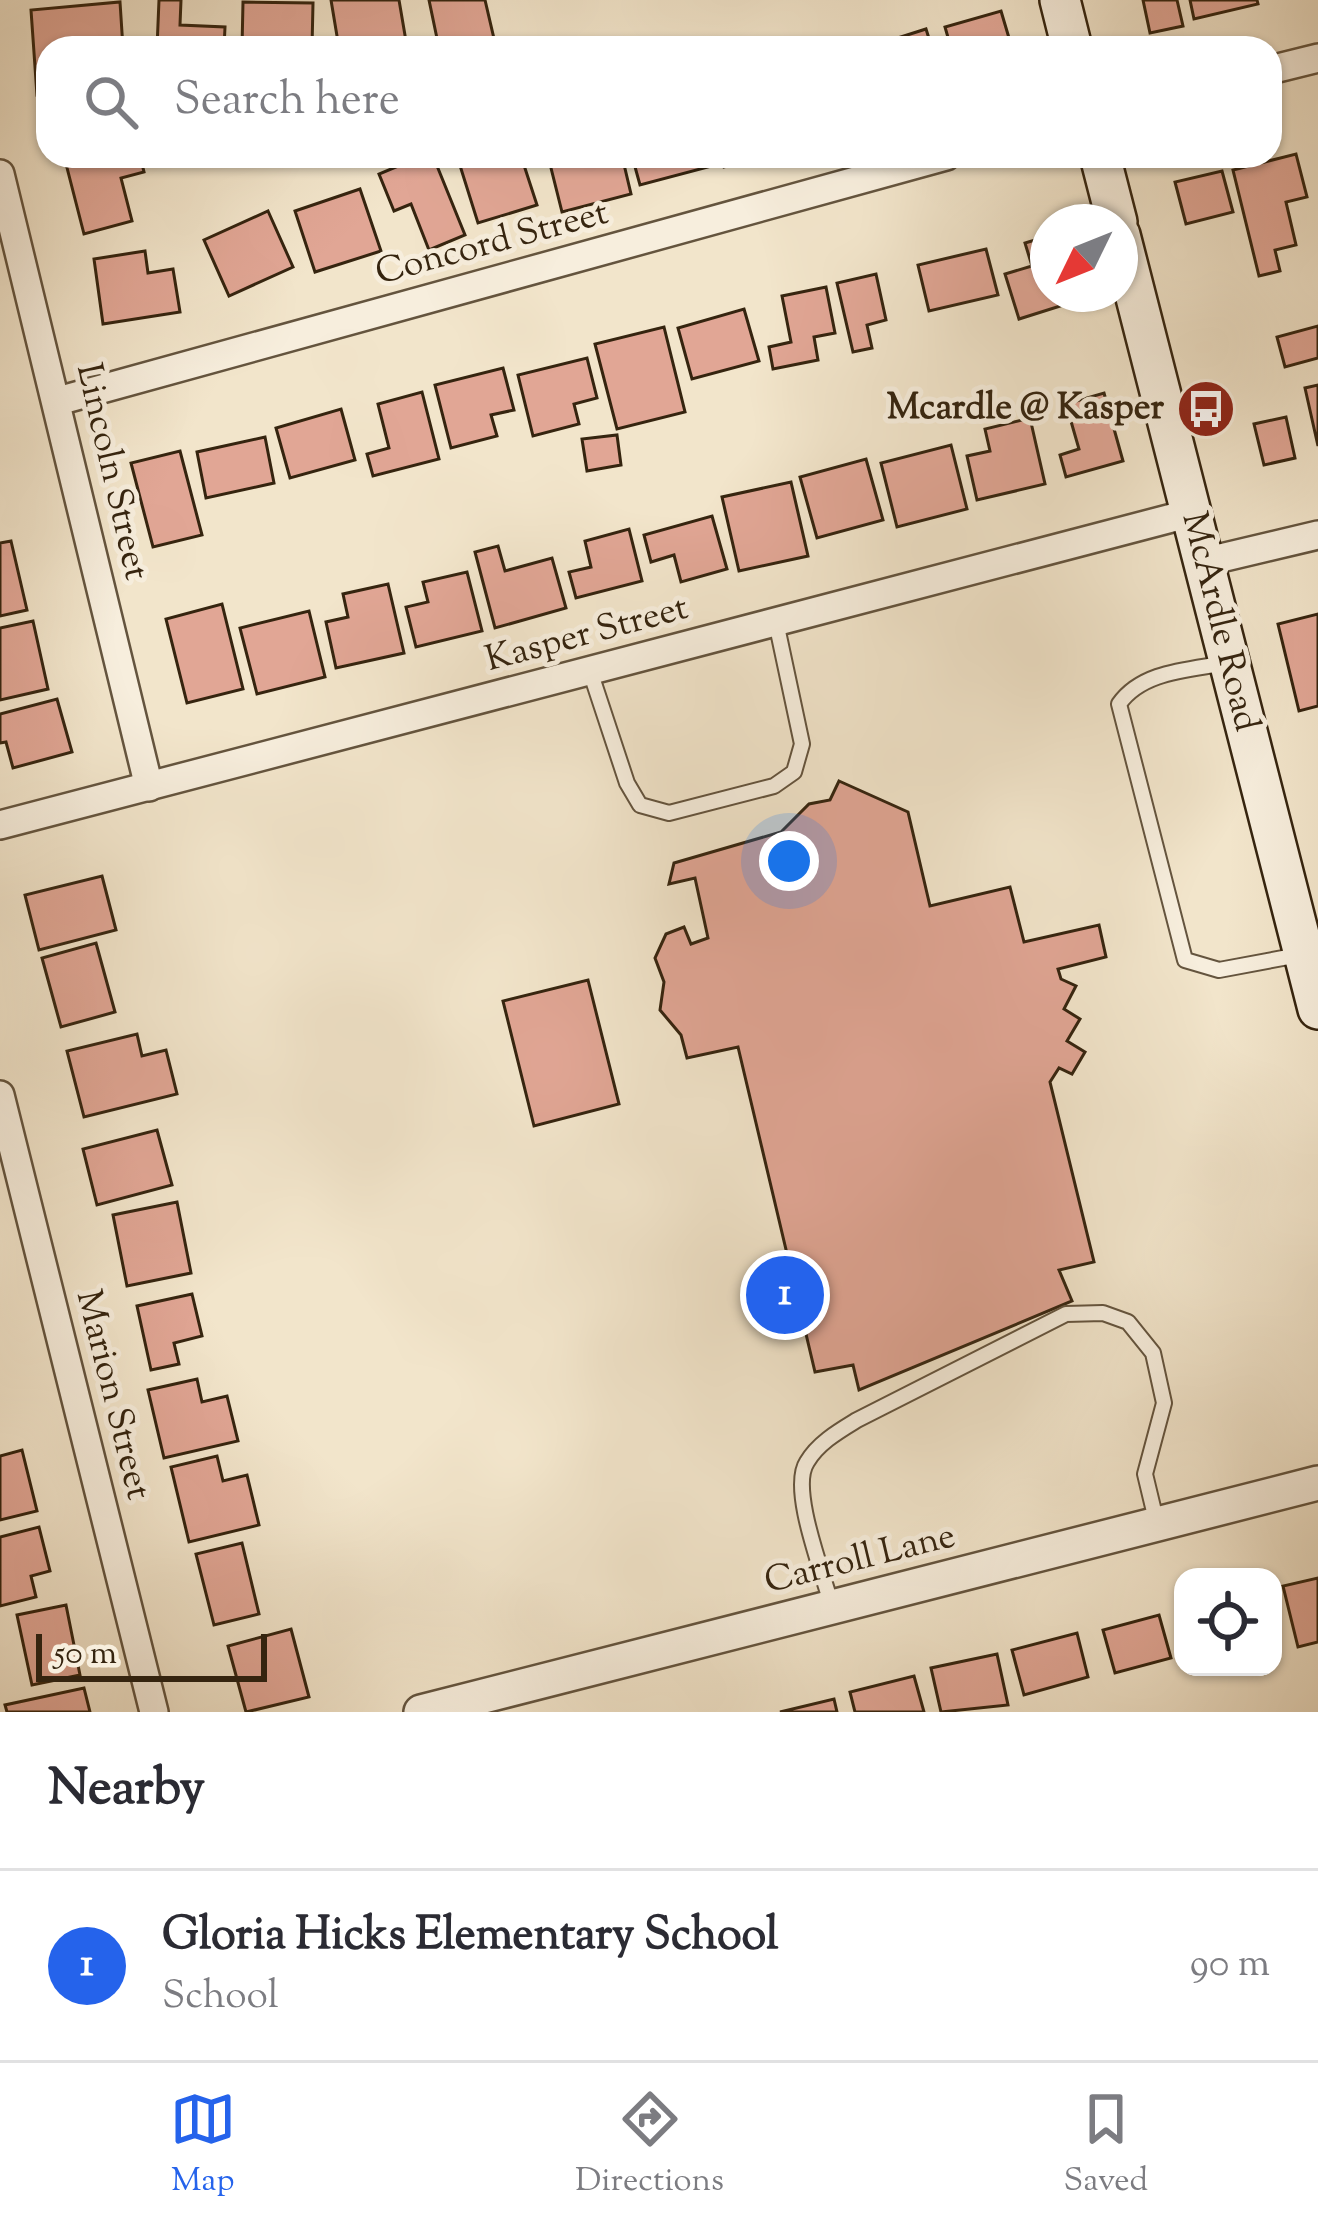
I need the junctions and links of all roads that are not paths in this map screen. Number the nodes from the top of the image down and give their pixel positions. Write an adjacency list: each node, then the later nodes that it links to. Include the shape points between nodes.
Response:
1 (1060, 0): 2 (main road)
2 (1069, 36)
3 (1318, 58): 4 (street)
4 (1282, 67)
5 (903, 168): 10 (street, Concord Street)
6 (1103, 168): 8 (main road)
7 (0, 174): 10 (street, Lincoln Street)
8 (1112, 204)
9 (1138, 306): 11 (main road, McArdle Road)
10 (58, 401): 17 (street, Lincoln Street)
11 (1191, 513): 13 (main road, McArdle Road); 14 (street, Kasper Street)
12 (1318, 535): 13 (street)
13 (1204, 562): 15 (main road, McArdle Road)
14 (776, 622): 16 (street, Kasper Street); 16 (lane, via 802,744 794,772 774,786 669,813 640,805)
15 (1229, 662): 19 (main road, McArdle Road); 19 (lane, via 1134,685 1119,704 1185,960 1220,970)
16 (590, 671): 17 (street, Kasper Street)
17 (149, 788): 18 (street, Kasper Street)
18 (0, 824)
19 (1304, 954): 20 (main road, McArdle Road)
20 (1317, 1004)
21 (0, 1095): 25 (street, Marion Street)
22 (1318, 1483): 23 (street, Carroll Lane)
23 (1157, 1524): 24 (street, Carroll Lane); 24 (lane, via 1145,1474 1164,1403 1153,1353 1128,1322 1066,1314 856,1420 804,1465 802,1500)
24 (832, 1607): 26 (street, Carroll Lane)
25 (154, 1712)
26 (421, 1712)

